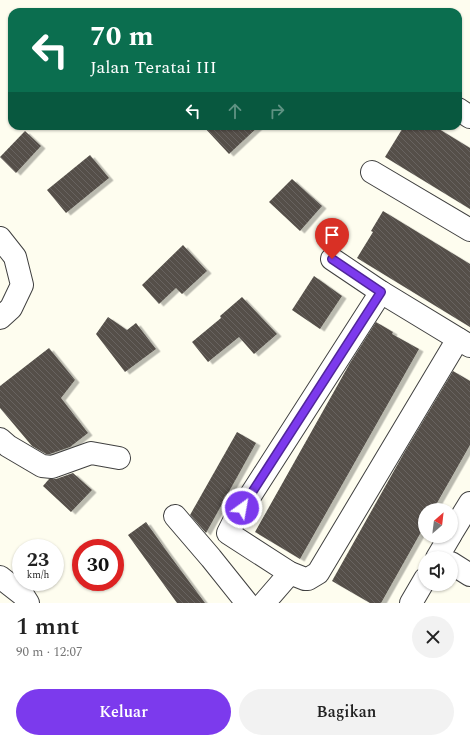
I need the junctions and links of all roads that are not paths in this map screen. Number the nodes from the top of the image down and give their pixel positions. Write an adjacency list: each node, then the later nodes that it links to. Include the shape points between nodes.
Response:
1 (372, 172): 2 (street)
2 (470, 230)
3 (0, 238): 6 (street, via 15,257 22,286 11,308)
4 (332, 259): 5 (street)
5 (381, 292): 7 (street); 13 (street)
6 (0, 318)
7 (464, 342): 16 (street, via 318,573 308,579)
8 (3, 447): 9 (street, via 42,466 52,467 91,453)
9 (119, 458)
10 (470, 503): 12 (street)
11 (175, 516): 14 (street)
12 (458, 522)
13 (228, 533): 14 (street); 16 (street)
14 (211, 558): 21 (street)
15 (458, 568): 17 (street)
16 (290, 573): 22 (street)
17 (470, 575)
18 (0, 576): 20 (street, via 23,595)
19 (418, 591): 23 (street)
20 (28, 603)
21 (247, 603)
22 (264, 603)
23 (411, 603)

